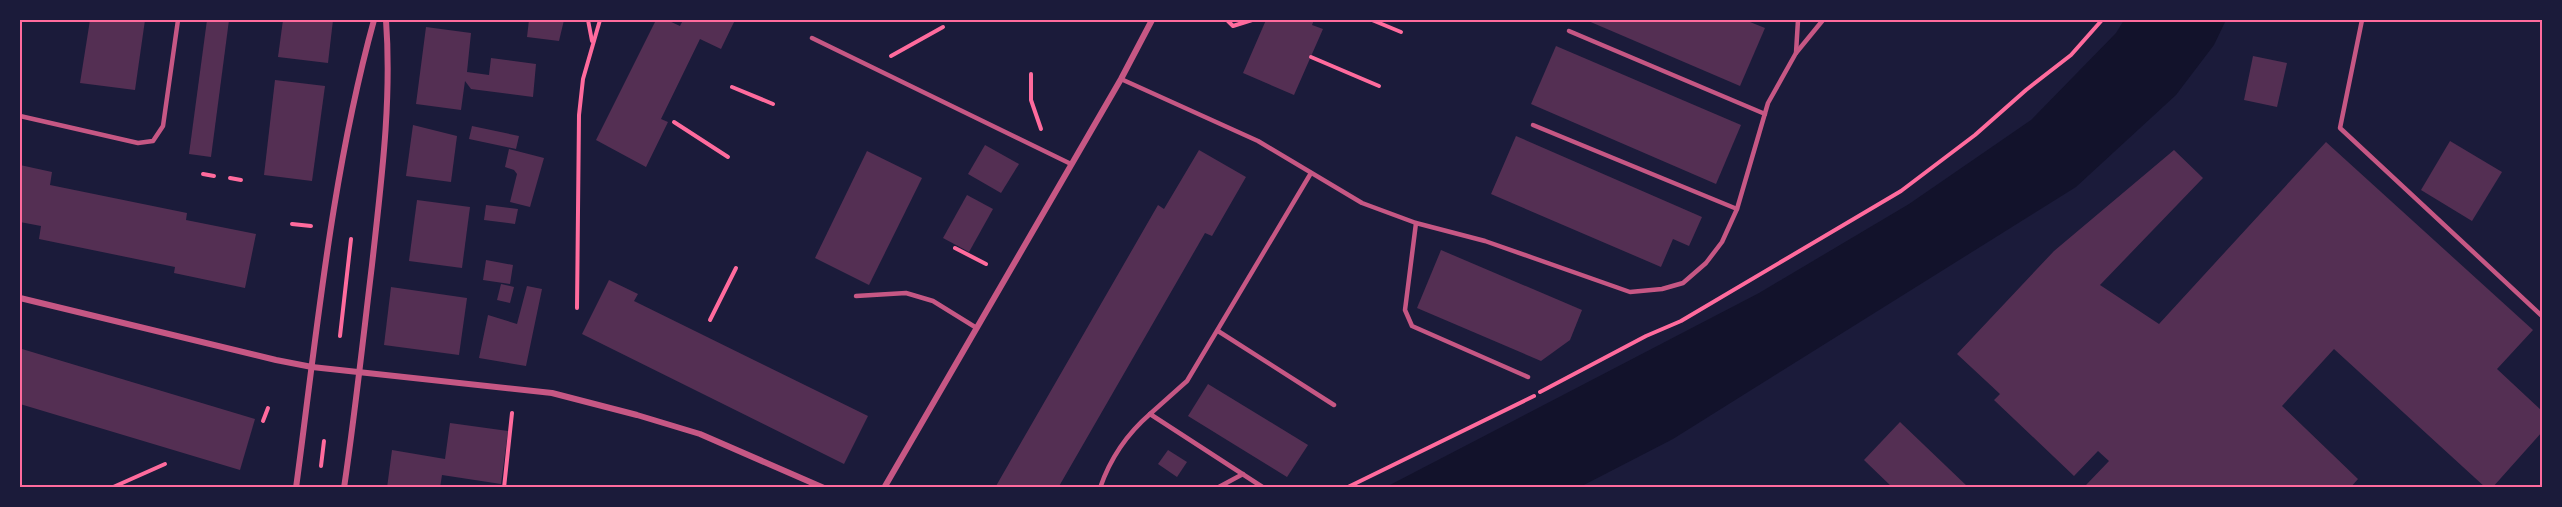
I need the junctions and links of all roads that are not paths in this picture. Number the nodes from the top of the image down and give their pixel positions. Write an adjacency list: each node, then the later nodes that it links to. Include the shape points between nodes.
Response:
1 (178, 20): 13 (lane, via 163,126 153,141 138,143)
2 (374, 20): 24 (street, via 347,134)
3 (386, 20): 25 (street, via 386,139)
4 (1152, 20): 11 (street)
5 (1798, 20): 10 (lane)
6 (1823, 20): 10 (lane)
7 (2362, 20): 21 (lane, via 2340,128)
8 (1569, 31): 12 (lane)
9 (812, 38): 15 (lane)
10 (1796, 53): 12 (lane)
11 (1121, 79): 15 (street); 16 (lane, via 1258,141)
12 (1765, 114): 17 (lane)
13 (20, 116)
14 (1533, 125): 17 (lane)
15 (1071, 164): 22 (street)
16 (1311, 173): 18 (lane, via 1362,203); 23 (lane)
17 (1737, 209): 18 (lane, via 1722,242 1683,283 1630,292 1485,241)
18 (1416, 223): 26 (lane, via 1405,310 1412,326)
19 (856, 296): 22 (lane, via 906,293 933,302)
20 (20, 298): 24 (street)
21 (2542, 316)
22 (975, 327): 33 (street)
23 (1218, 331): 27 (lane); 28 (lane, via 1187,381)
24 (312, 367): 25 (street); 30 (street)
25 (360, 372): 31 (street); 32 (street, via 552,393 700,434)
26 (1528, 376)
27 (1334, 405)
28 (1150, 414): 29 (lane); 34 (lane, via 1131,430)
29 (1244, 474): 35 (lane); 36 (lane)
30 (296, 488)
31 (344, 488)
32 (824, 488)
33 (884, 488)
34 (1100, 488)
35 (1217, 488)
36 (1264, 488)

